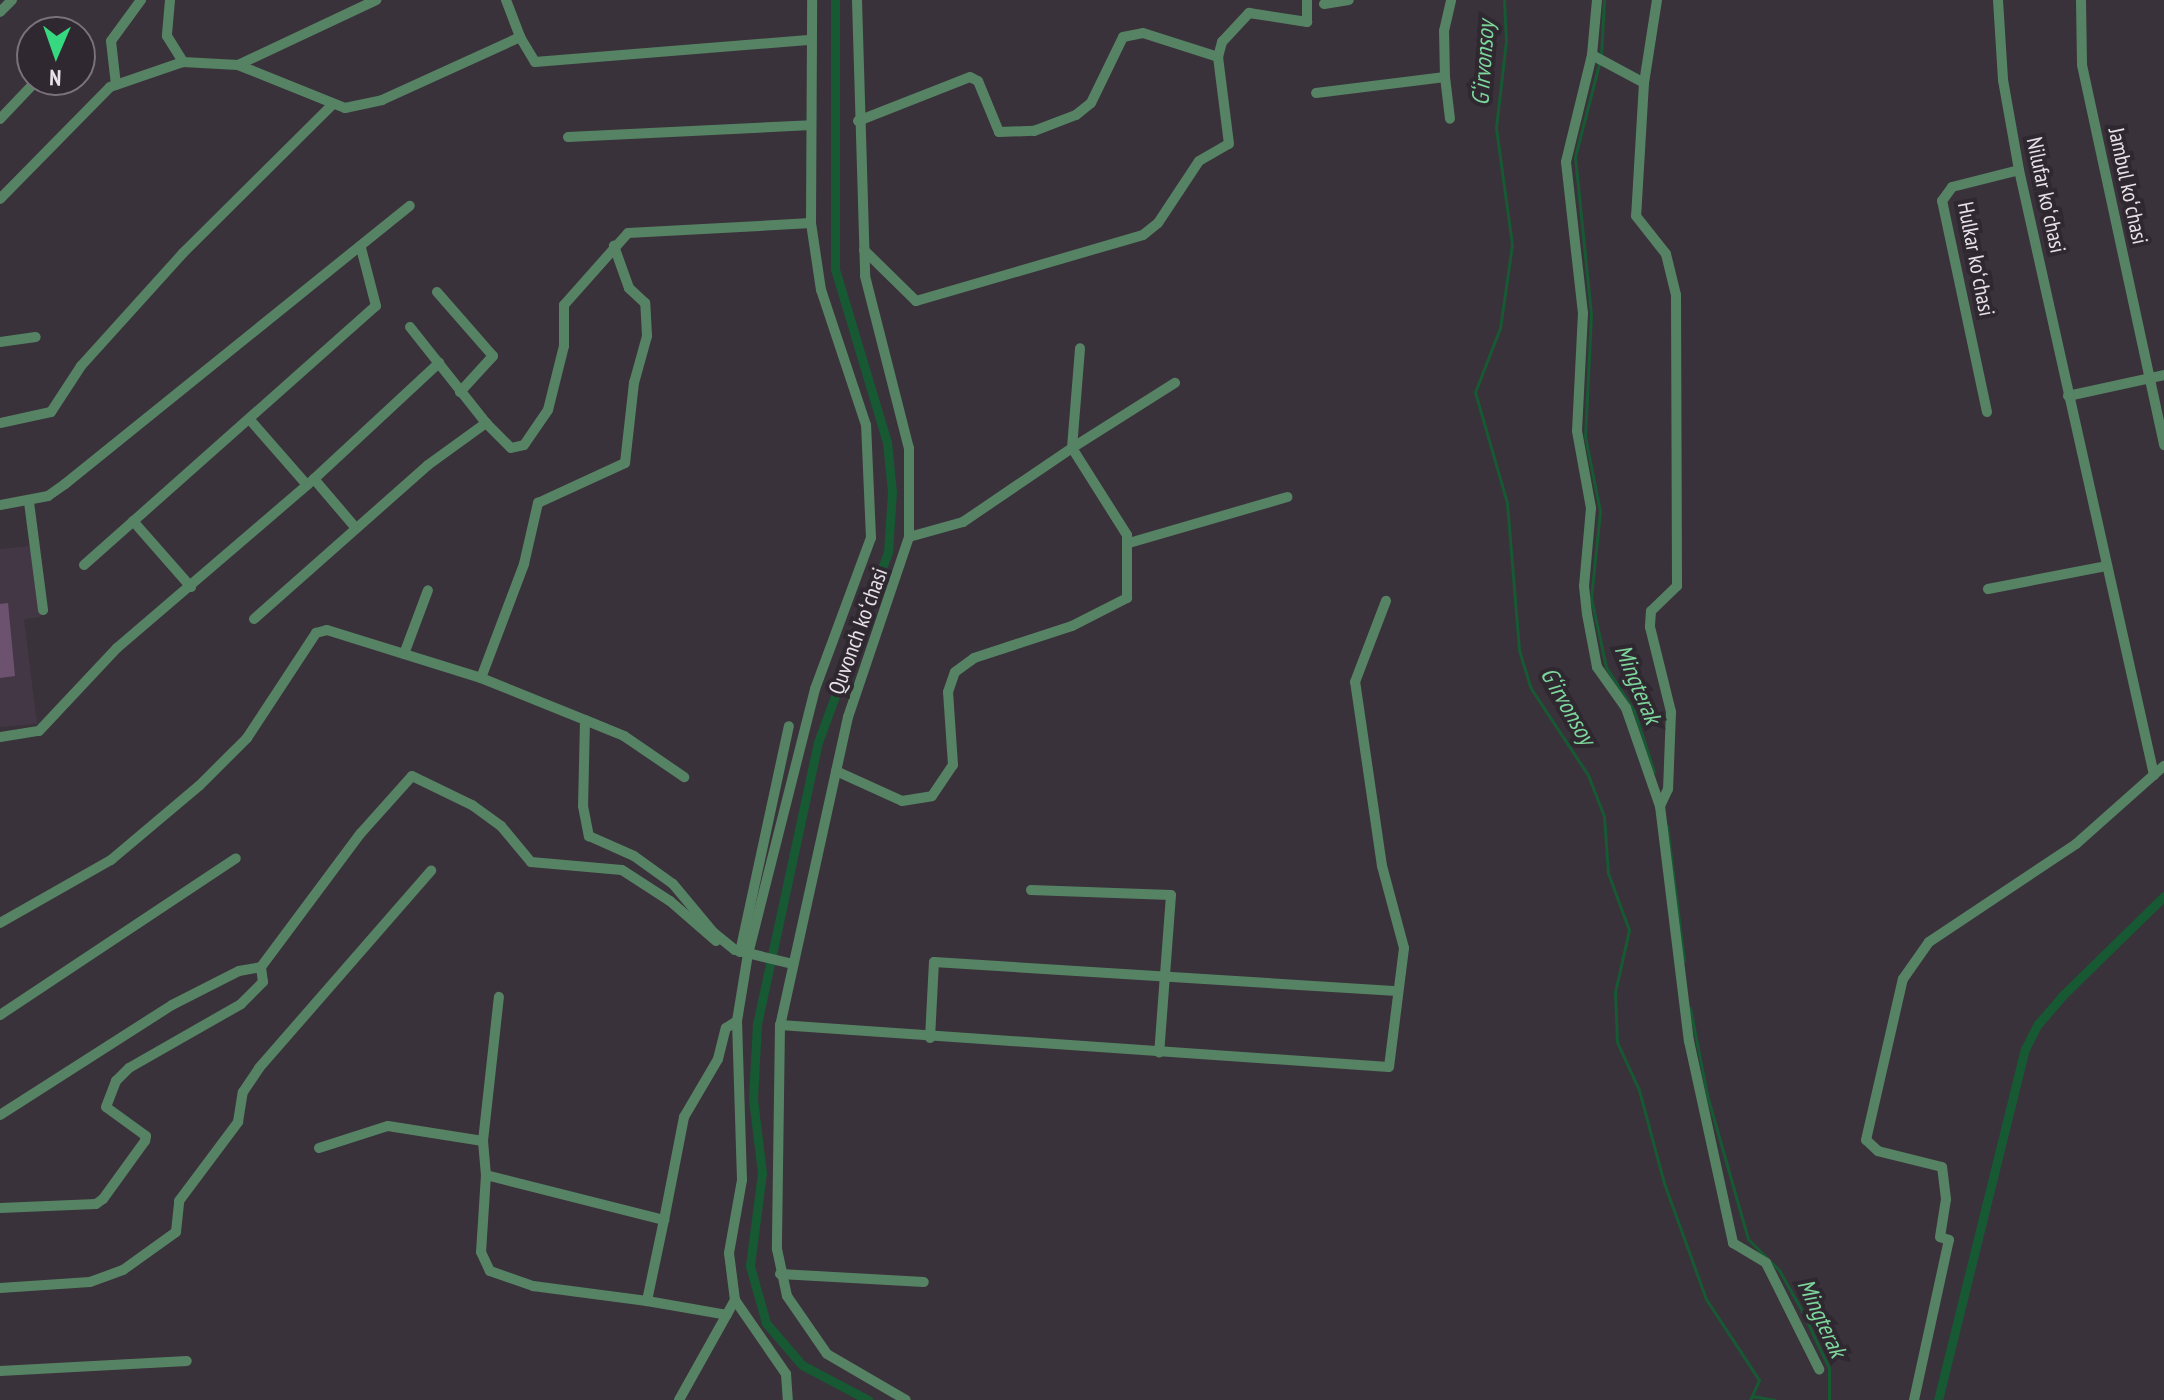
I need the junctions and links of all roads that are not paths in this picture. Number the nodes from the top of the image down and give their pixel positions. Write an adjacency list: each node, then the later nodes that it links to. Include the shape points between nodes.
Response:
1 (12, 0): 16 (street)
2 (141, 0): 25 (street, via 111,41)
3 (170, 0): 21 (street, via 167,36)
4 (376, 0): 22 (street)
5 (506, 0): 17 (street)
6 (812, 0): 18 (street)
7 (857, 0): 31 (street, Quvonch koʻchasi)
8 (1307, 0): 19 (street, via 1307,22 1249,13 1222,42)
9 (1349, 0): 15 (street)
10 (1451, 0): 23 (street, via 1444,31)
11 (1597, 0): 20 (street)
12 (1657, 0): 24 (street)
13 (1998, 0): 34 (street, Nilufar koʻchasi, via 2003,80)
14 (2081, 0): 48 (street, Jambul koʻchasi, via 2082,65)
15 (1324, 4)
16 (0, 12)
17 (520, 37): 18 (street, via 535,62); 28 (street, via 372,103)
18 (811, 40): 32 (street)
19 (1218, 57): 31 (street, via 1132,34 1114,48 1091,103 1076,115 1034,131 999,132 978,81 970,77); 40 (street, via 1229,144 1199,161 1158,223 1143,235 916,301)
20 (1595, 57): 24 (street); 83 (street, via 1566,162 1583,313 1577,431 1591,508 1584,586 1597,667 1633,724)
21 (183, 62): 22 (street); 25 (street)
22 (238, 65): 28 (street)
23 (1445, 77): 26 (street); 30 (street)
24 (1644, 83): 83 (street, via 1636,216 1638,224 1655,233 1674,280 1678,380 1677,586 1651,611 1650,627 1671,712 1668,789)
25 (116, 85): 35 (street)
26 (1316, 93)
27 (22, 96): 29 (street)
28 (331, 106): 54 (street, via 183,253 81,366 51,412)
29 (0, 119)
30 (1450, 119)
31 (858, 121): 40 (street, Quvonch koʻchasi)
32 (811, 125): 33 (street); 37 (street)
33 (568, 137)
34 (2019, 170): 51 (street, Nilufar koʻchasi); 52 (street, Hulkar koʻchasi, via 1952,187 1942,201)
35 (0, 199)
36 (410, 206): 39 (street)
37 (811, 223): 38 (street, via 628,233); 88 (street, via 821,290 866,425 871,538 815,689)
38 (614, 246): 55 (street, via 564,305 564,346 540,427 524,445 511,448); 75 (street, via 629,288 645,303 647,336 634,383 625,463 538,503 524,564)
39 (361, 248): 53 (street, via 376,306); 60 (street, via 65,484)
40 (864, 250): 64 (street, Quvonch koʻchasi, via 865,276 909,448)
41 (437, 292): 50 (street, via 493,356)
42 (410, 327): 46 (street)
43 (36, 337): 44 (street)
44 (0, 342)
45 (1080, 348): 57 (street)
46 (439, 363): 50 (street); 58 (street)
47 (2164, 375): 48 (street)
48 (2149, 379): 51 (street); 56 (street, Jambul koʻchasi)
49 (1175, 383): 57 (street)
50 (460, 392): 55 (street)
51 (2068, 396): 67 (street, Nilufar koʻchasi)
52 (1987, 412)
53 (251, 421): 58 (street); 62 (street)
54 (0, 423)
55 (486, 423): 63 (street)
56 (2164, 445)
57 (1072, 448): 64 (street, via 963,522); 65 (street)
58 (310, 482): 63 (street); 68 (street)
59 (1287, 497): 65 (street)
60 (29, 502): 61 (street); 72 (street)
61 (0, 505)
62 (133, 521): 66 (street); 68 (street)
63 (355, 527): 73 (street)
64 (909, 537): 80 (street, Quvonch koʻchasi, via 853,703)
65 (1129, 543): 80 (street, via 1127,598 1072,626 974,658 955,672 948,692 953,765 932,796 902,801)
66 (84, 565)
67 (2106, 566): 69 (street); 81 (street, Nilufar koʻchasi)
68 (191, 587): 78 (street, via 117,648 39,731)
69 (1988, 589)
70 (428, 590): 74 (street)
71 (1386, 601): 92 (street, via 1355,682 1382,866 1404,948)
72 (43, 610)
73 (254, 619)
74 (404, 654): 75 (street); 87 (street, via 327,630 316,633 247,738 199,786 111,860)
75 (481, 678): 76 (street)
76 (585, 720): 82 (street, via 624,736); 88 (street, via 583,806 589,836 664,876)
77 (789, 726): 88 (street)
78 (0, 737)
79 (2164, 766): 81 (street)
80 (836, 771): 89 (street, Quvonch koʻchasi)
81 (2154, 775): 117 (street, via 2076,844 1929,942 1903,979 1866,1140 1878,1151 1942,1167 1946,1199 1940,1237 1949,1240)
82 (684, 777)
83 (1660, 806): 112 (street, via 1689,1041 1733,1243 1766,1263)
84 (236, 858): 94 (street)
85 (431, 871): 107 (street, via 259,1068 243,1092 238,1122 179,1201 176,1232 123,1270 90,1282)
86 (1031, 890): 91 (street, via 1171,895)
87 (0, 923)
88 (741, 952): 89 (street); 90 (street, via 708,936 670,901 622,870 531,862 501,826 472,805 412,776 361,833); 95 (street)
89 (793, 964): 96 (street, Quvonch koʻchasi)
90 (261, 967): 99 (street, via 239,971 172,1005); 103 (street, via 263,982 249,998 129,1068 108,1093 106,1107 146,1136 103,1199 96,1204)
91 (1167, 977): 92 (street); 97 (street, via 934,962); 98 (street)
92 (1397, 991): 98 (street, via 1389,1067)
93 (499, 997): 100 (street)
94 (0, 1015)
95 (737, 1021): 104 (street, via 726,1028 718,1059 684,1117); 108 (street, via 742,1180 729,1253)
96 (780, 1025): 97 (street); 105 (street, Quvonch koʻchasi)
97 (930, 1038): 98 (street)
98 (1159, 1053)
99 (0, 1115)
100 (483, 1141): 101 (street, via 388,1126); 102 (street)
101 (319, 1148)
102 (486, 1175): 104 (street); 109 (street, via 481,1252 490,1271 533,1286)
103 (0, 1208)
104 (664, 1220): 109 (street)
105 (780, 1274): 106 (street); 116 (street, Quvonch koʻchasi, via 800,1318 827,1354)
106 (924, 1282)
107 (0, 1288)
108 (735, 1300): 110 (street); 115 (street, via 786,1374)
109 (647, 1301): 110 (street)
110 (727, 1315): 114 (street)
111 (187, 1361): 113 (street)
112 (1819, 1369)
113 (0, 1371)
114 (679, 1400)
115 (788, 1400)
116 (906, 1400)
117 (1914, 1400)

